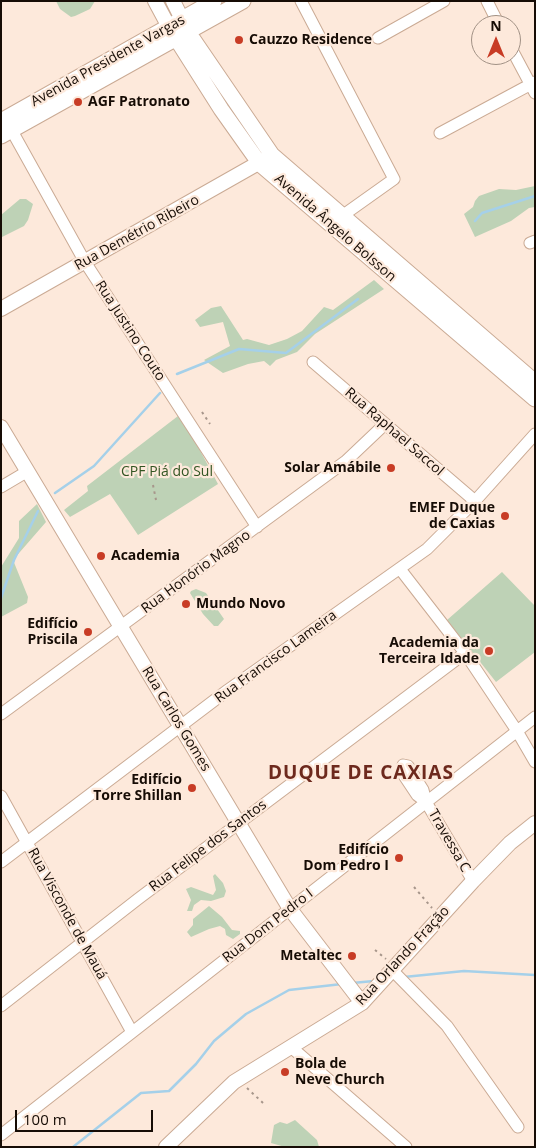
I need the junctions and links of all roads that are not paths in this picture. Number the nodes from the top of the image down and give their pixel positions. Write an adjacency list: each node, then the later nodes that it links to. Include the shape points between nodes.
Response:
1 (155, 1): 9 (street)
2 (173, 1): 9 (street)
3 (214, 1): 9 (main road, Avenida Presidente Vargas)
4 (243, 1): 9 (main road, Avenida Presidente Vargas)
5 (301, 1): 16 (street, via 394,179)
6 (444, 1): 10 (street)
7 (487, 1): 8 (street)
8 (494, 15)
9 (179, 29): 13 (main road, Avenida Presidente Vargas); 15 (main road, Avenida Ângelo Bolsson, via 221,109)
10 (378, 38)
11 (521, 65): 12 (street)
12 (533, 86): 14 (street)
13 (4, 124): 17 (street, Rua Justino Couto)
14 (440, 133)
15 (266, 160): 16 (main road, Avenida Ângelo Bolsson); 17 (street, Rua Demétrio Ribeiro); 21 (main road, Avenida Ângelo Bolsson)
16 (342, 216): 20 (main road, Avenida Ângelo Bolsson)
17 (86, 262): 18 (street, Rua Demétrio Ribeiro); 28 (street, Rua Justino Couto)
18 (1, 309)
19 (313, 362): 22 (street, Rua Raphael Saccol)
20 (535, 382)
21 (535, 399)
22 (385, 424): 27 (street, Rua Raphael Saccol); 28 (street, Rua Honório Magno, via 346,461)
23 (1, 427): 25 (street, Rua Carlos Gomes)
24 (535, 434): 27 (street, Rua Francisco Lameira)
25 (28, 471): 26 (street); 30 (street, Rua Carlos Gomes)
26 (1, 487)
27 (475, 501): 29 (street, Rua Francisco Lameira, via 435,542)
28 (257, 527): 30 (street, Rua Honório Magno)
29 (400, 569): 31 (street); 34 (street, Rua Francisco Lameira)
30 (121, 626): 32 (street, Rua Honório Magno); 34 (street, Rua Carlos Gomes)
31 (465, 653): 35 (street); 39 (street, Rua Felipe dos Santos)
32 (1, 714)
33 (535, 717): 35 (street, Rua Dom Pedro I)
34 (180, 726): 39 (street, Rua Carlos Gomes); 41 (street, Rua Francisco Lameira)
35 (517, 731): 36 (street); 38 (street, Rua Dom Pedro I)
36 (535, 762)
37 (1, 796): 41 (street, Rua Visconde de Mauá)
38 (426, 802): 43 (street, Travessa C); 44 (street, Rua Dom Pedro I)
39 (238, 824): 44 (street, Rua Carlos Gomes); 45 (street, Rua Felipe dos Santos)
40 (535, 824): 43 (street, Rua Orlando Fração, via 510,843)
41 (27, 843): 42 (street, Rua Francisco Lameira); 45 (street, Rua Visconde de Mauá)
42 (1, 862)
43 (473, 881): 46 (street, Rua Orlando Fração)
44 (290, 909): 47 (street, Rua Carlos Gomes); 49 (street, Rua Dom Pedro I)
45 (82, 942): 48 (street, Rua Felipe dos Santos); 49 (street, Rua Visconde de Mauá)
46 (389, 965): 47 (street, Rua Orlando Fração); 51 (street, via 447,1026)
47 (362, 1003): 50 (street, Rua Orlando Fração)
48 (1, 1006)
49 (132, 1032): 52 (street, Rua Dom Pedro I)
50 (291, 1047): 53 (street, Rua Orlando Fração, via 234,1082); 54 (street)
51 (518, 1127)
52 (1, 1136)
53 (166, 1147)
54 (406, 1147)

